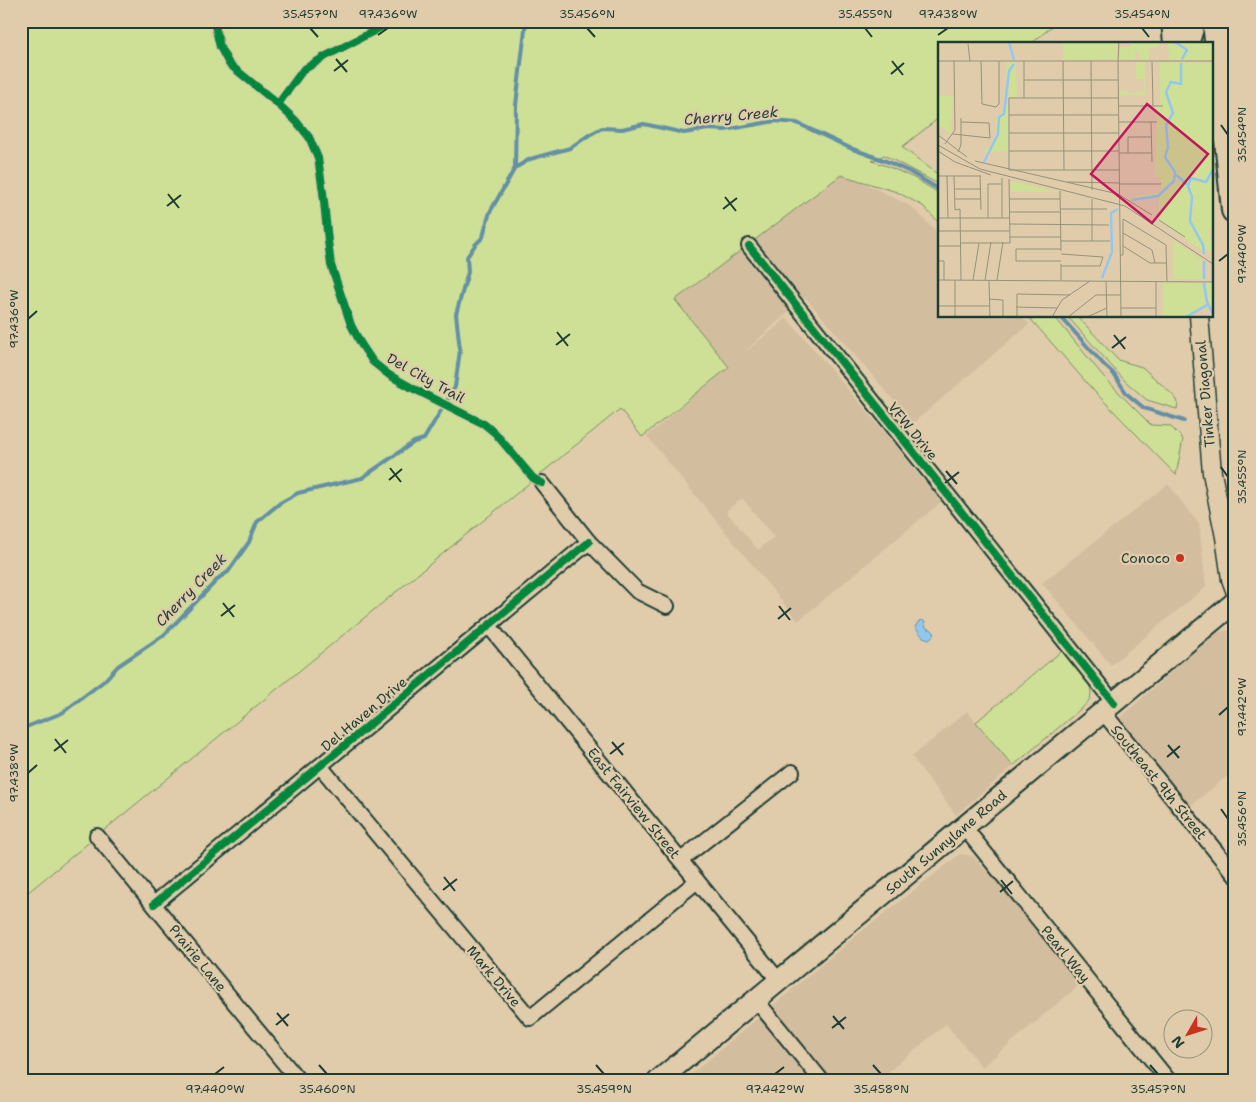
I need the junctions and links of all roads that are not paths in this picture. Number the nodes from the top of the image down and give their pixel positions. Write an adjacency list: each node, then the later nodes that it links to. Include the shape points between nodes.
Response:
1 (1169, 21): 4 (street)
2 (1191, 21): 5 (highway)
3 (1216, 21): 6 (highway)
4 (1171, 42)
5 (1186, 42)
6 (1235, 210)
7 (749, 246): 15 (street, VFW Drive)
8 (1199, 318): 11 (street, Tinker Diagonal, via 1212,473)
9 (542, 483): 10 (street)
10 (589, 542): 13 (street, via 637,592); 14 (street, Del Haven Drive)
11 (1235, 590)
12 (1235, 602): 15 (main road, South Sunnylane Road)
13 (667, 606)
14 (489, 626): 16 (street, Del Haven Drive); 20 (street, East Fairview Street)
15 (1108, 707): 18 (main road, South Sunnylane Road); 21 (street, Southeast 9th Street)
16 (320, 766): 22 (street, Mark Drive, via 530,1018); 23 (street, Del Haven Drive)
17 (792, 772): 20 (street)
18 (964, 827): 24 (main road, South Sunnylane Road); 29 (street, Pearl Way)
19 (97, 836): 23 (street, Prairie Lane)
20 (681, 860): 22 (street, East Fairview Street)
21 (1235, 875)
22 (697, 881): 24 (street, East Fairview Street)
23 (154, 904): 26 (street, Prairie Lane)
24 (779, 980): 25 (main road, South Sunnylane Road)
25 (756, 1000): 27 (main road, South Sunnylane Road); 28 (street)
26 (299, 1081)
27 (658, 1081)
28 (822, 1081)
29 (1169, 1081)

